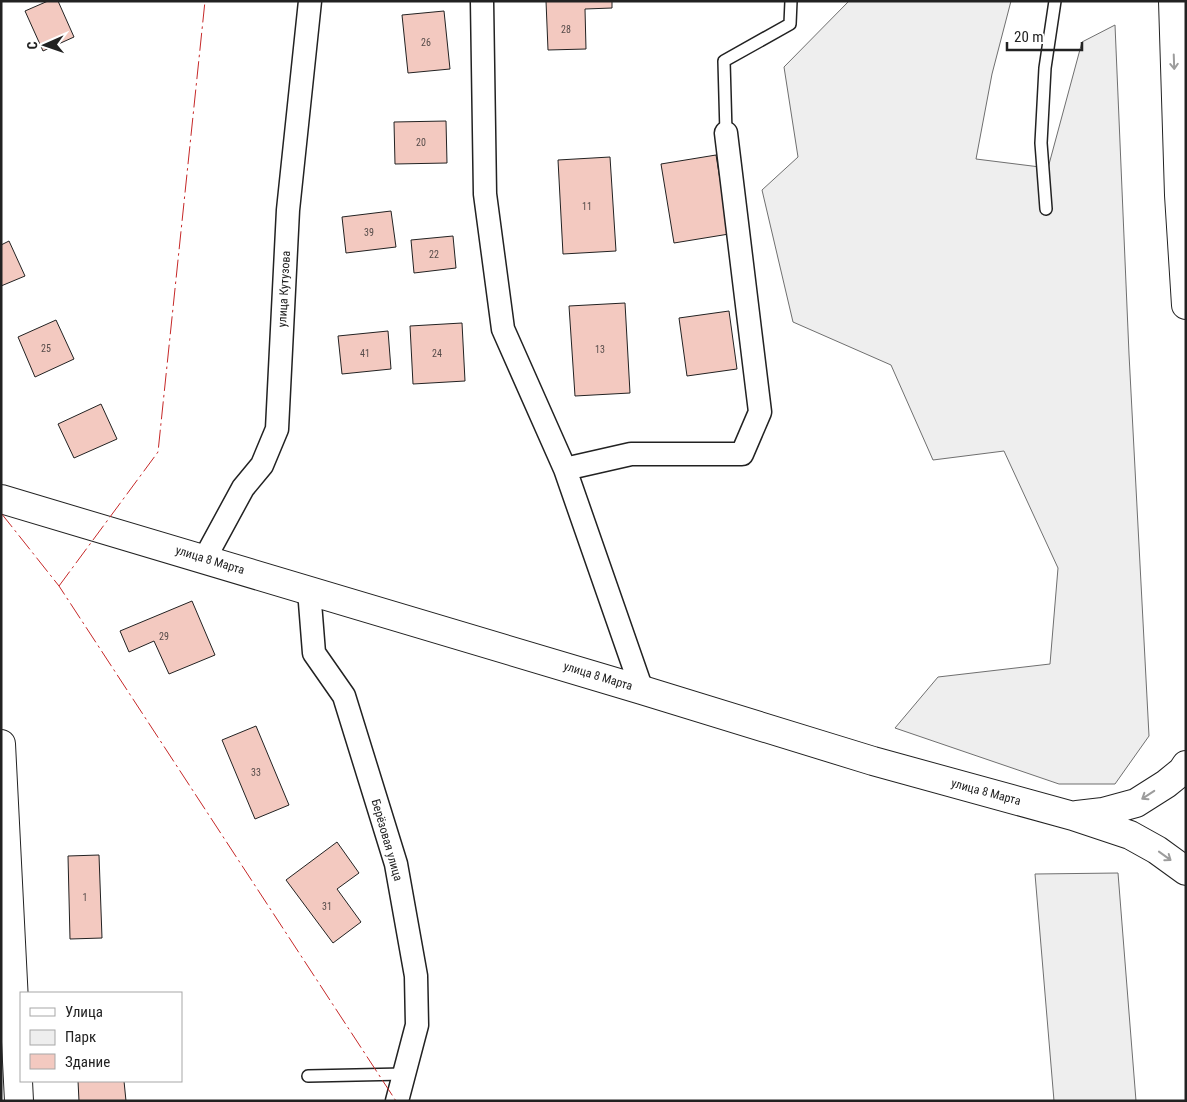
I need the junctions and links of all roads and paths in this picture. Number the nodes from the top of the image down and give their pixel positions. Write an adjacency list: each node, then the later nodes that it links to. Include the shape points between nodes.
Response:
1 (310, 1): 11 (street, улица Кутузова, via 288,210 277,429 262,465 243,488)
2 (482, 1): 9 (street, via 485,194 504,329)
3 (790, 1): 6 (lane, via 790,24 724,61)
4 (1055, 1): 7 (lane, via 1045,68 1041,143)
5 (1173, 1): 8 (main road, one-way to 8, via 1178,195)
6 (726, 133): 9 (street, via 760,412 742,454 631,454)
7 (1046, 209)
8 (1186, 305)
9 (565, 469): 13 (street)
10 (1, 499): 11 (main road, улица 8 Марта)
11 (204, 558): 12 (main road, улица 8 Марта)
12 (309, 590): 13 (main road, улица 8 Марта); 18 (street, Берёзовая улица, via 314,653 344,696 396,864 416,976 417,1025)
13 (642, 690): 16 (main road, улица 8 Марта, via 873,761)
14 (1, 744): 20 (main road)
15 (1186, 765): 16 (main road, one-way to 16, via 1166,784 1136,803)
16 (1073, 816): 17 (main road, улица 8 Марта, one-way to 17, via 1130,835)
17 (1186, 871)
18 (404, 1074): 19 (lane); 21 (street, Берёзовая улица)
19 (308, 1076)
20 (19, 1101)
21 (397, 1101)

